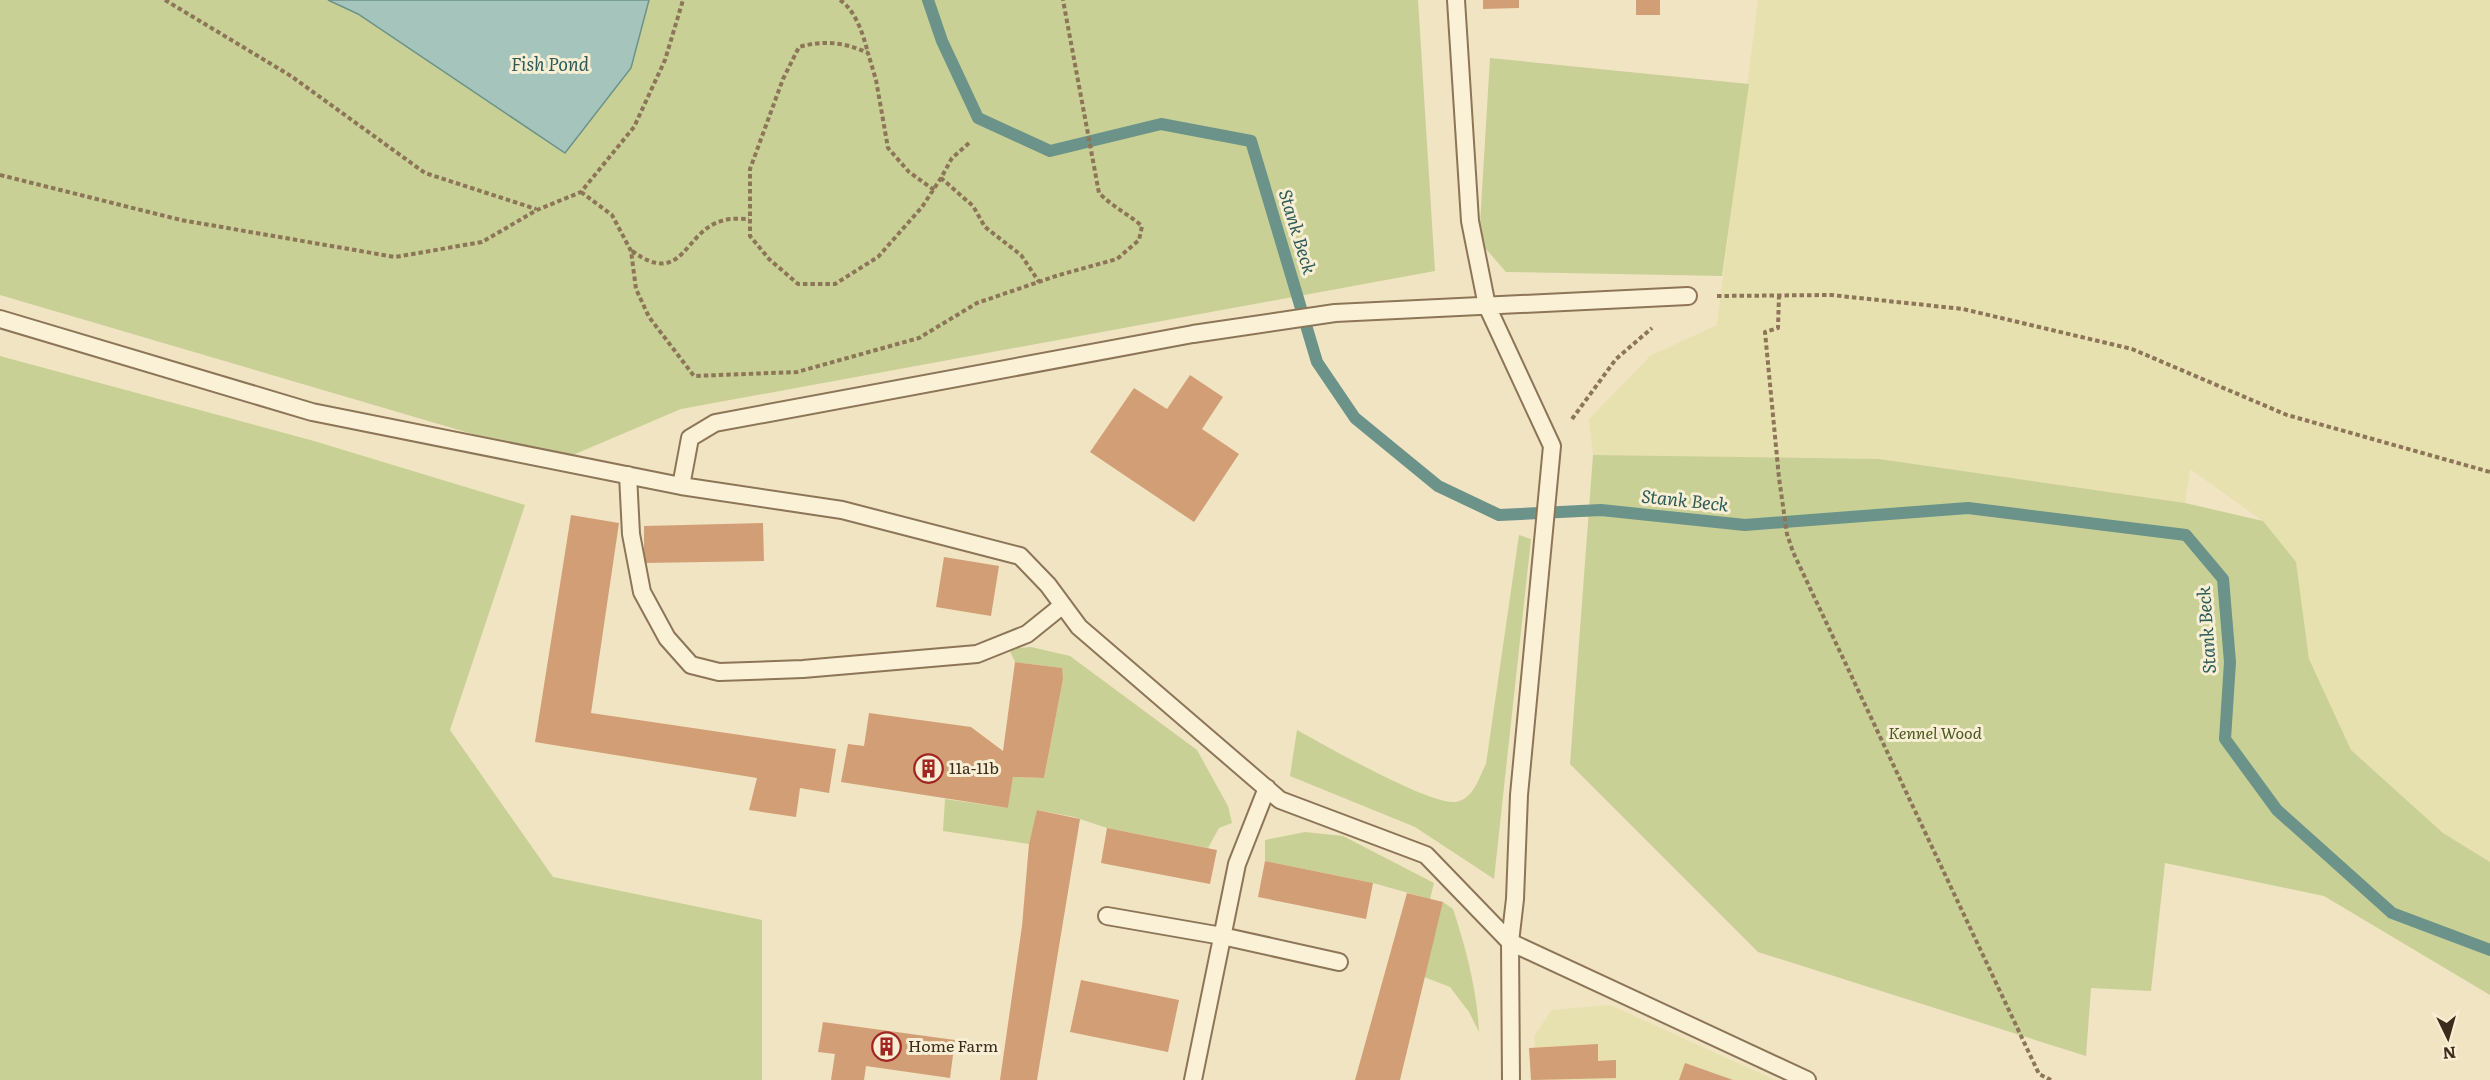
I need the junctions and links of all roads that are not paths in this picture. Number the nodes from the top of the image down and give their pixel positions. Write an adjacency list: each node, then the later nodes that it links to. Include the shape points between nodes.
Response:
1 (1456, 0): 3 (lane, via 1470,221)
2 (1688, 296): 3 (lane)
3 (1486, 306): 6 (lane, via 1335,313 715,423 690,438); 11 (lane, via 1552,446 1519,795)
4 (0, 319): 5 (lane, via 312,412)
5 (628, 475): 6 (lane); 7 (lane, via 631,534 642,592 667,638 691,665 719,672 977,654 1028,634)
6 (681, 486): 7 (lane, via 842,510 1020,556)
7 (1063, 605): 8 (lane, via 1079,627)
8 (1267, 788): 10 (lane, via 1237,864); 11 (lane, via 1280,800 1426,855)
9 (1107, 916): 10 (lane)
10 (1222, 936): 12 (lane); 13 (lane)
11 (1510, 942): 14 (lane); 15 (lane)
12 (1339, 962)
13 (1193, 1080)
14 (1511, 1080)
15 (1808, 1080)

